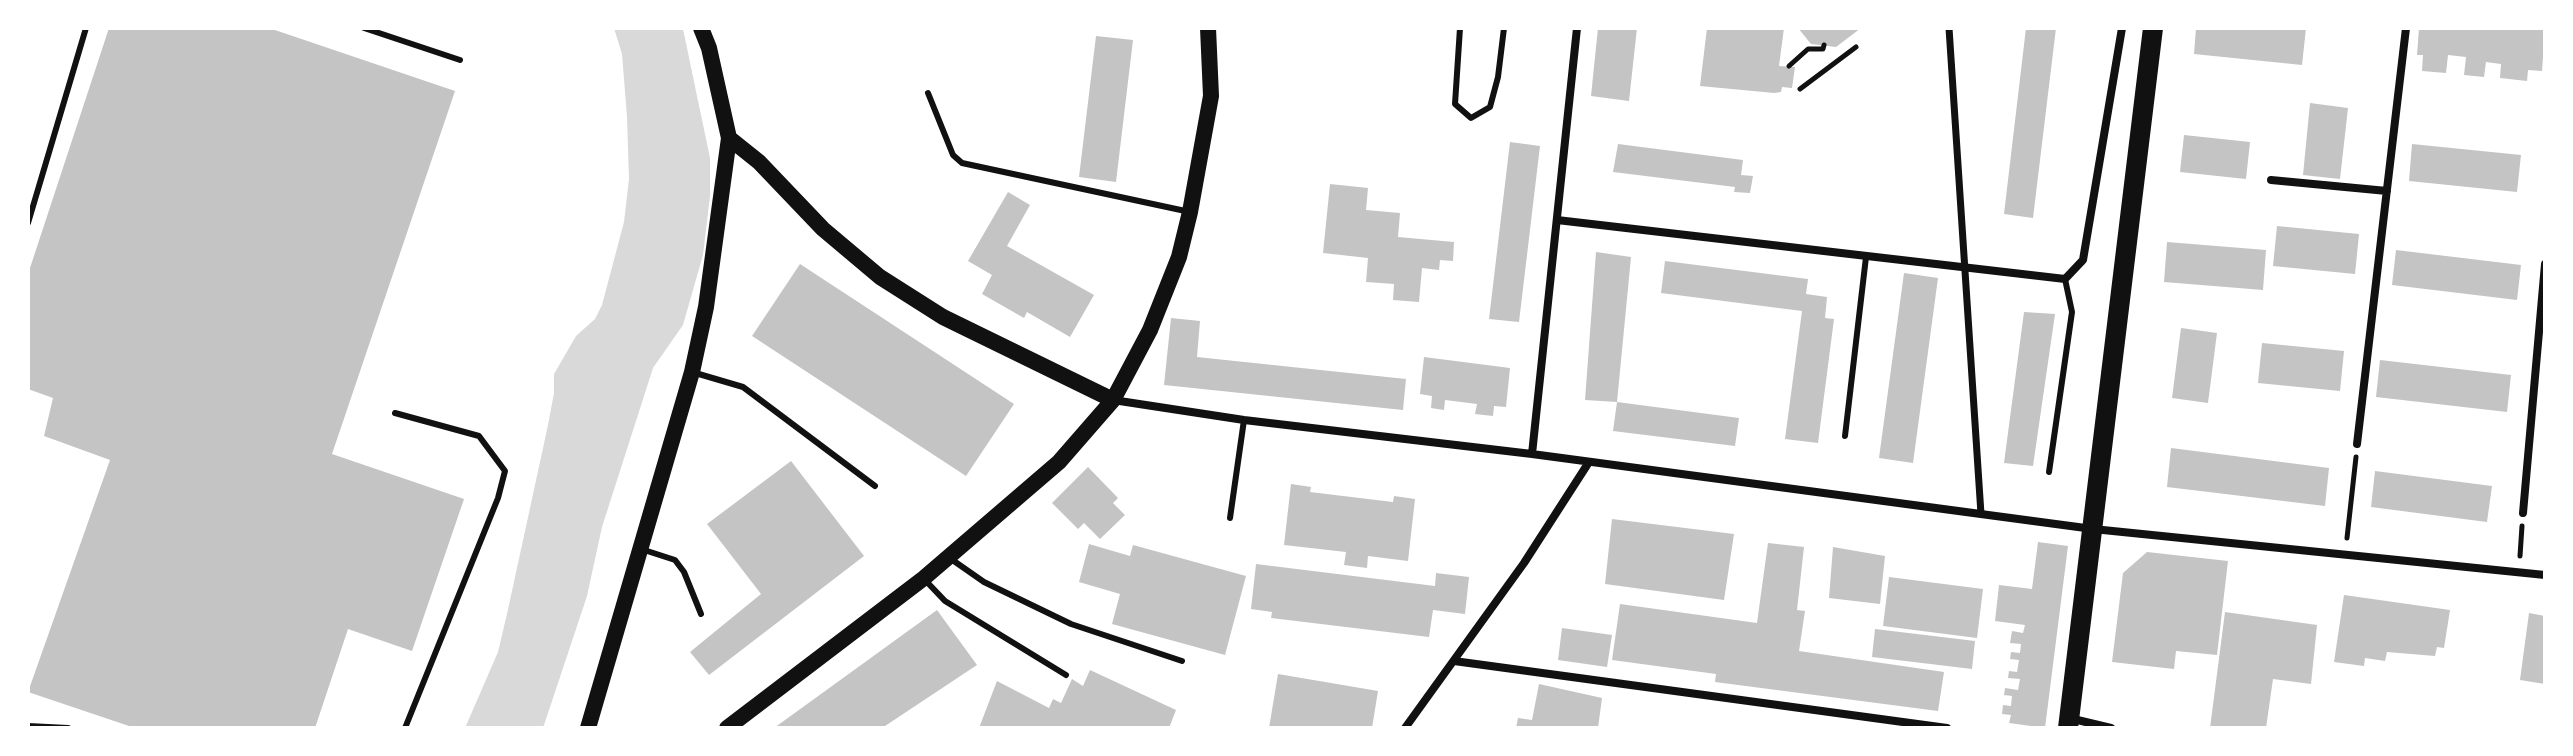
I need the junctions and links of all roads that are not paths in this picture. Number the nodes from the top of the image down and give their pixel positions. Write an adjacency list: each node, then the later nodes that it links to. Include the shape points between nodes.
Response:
1 (86, 28): 19 (lane)
2 (364, 28): 12 (lane)
3 (701, 28): 14 (main road)
4 (1208, 28): 17 (main road, via 1211,96)
5 (1460, 28): 6 (lane, via 1455,104 1471,118 1490,107)
6 (1504, 28)
7 (1577, 28): 18 (street)
8 (1949, 28): 22 (street)
9 (2122, 28): 23 (street, via 2083,260)
10 (2153, 28): 37 (main road)
11 (2406, 28): 16 (street)
12 (460, 60)
13 (928, 93): 17 (lane, via 953,155 962,163)
14 (729, 138): 24 (main road); 25 (main road, via 880,277 943,317)
15 (2271, 180): 16 (street)
16 (2387, 191): 29 (street)
17 (1190, 212): 25 (main road, via 1179,257 1150,330)
18 (1557, 220): 20 (street); 30 (street)
19 (28, 223)
20 (1866, 257): 22 (street); 28 (lane)
21 (2545, 264): 34 (street)
22 (1965, 269): 23 (street); 35 (street)
23 (2065, 279): 32 (lane, via 2072,312)
24 (692, 372): 33 (lane, via 743,387); 38 (main road)
25 (1113, 400): 27 (street); 39 (main road, via 1059,462)
26 (395, 413): 49 (lane, via 479,436 505,471)
27 (1244, 420): 30 (street); 36 (lane)
28 (1845, 436)
29 (2357, 444)
30 (1532, 454): 31 (street)
31 (1589, 462): 35 (street); 44 (street)
32 (2049, 472)
33 (875, 486)
34 (2523, 513)
35 (1981, 514): 37 (street)
36 (1230, 518)
37 (2093, 529): 40 (street); 46 (main road)
38 (641, 549): 42 (lane, via 675,560); 50 (main road)
39 (948, 557): 41 (main road); 43 (lane, via 984,582 1071,624)
40 (2545, 575)
41 (924, 578): 45 (lane, via 945,601); 51 (main road)
42 (701, 614)
43 (1182, 661)
44 (1454, 661): 52 (street); 53 (street)
45 (1066, 675)
46 (2069, 723): 54 (street)
47 (28, 726): 48 (lane)
48 (68, 728)
49 (405, 728)
50 (588, 728)
51 (727, 728)
52 (1405, 728)
53 (1947, 728)
54 (2111, 728)

